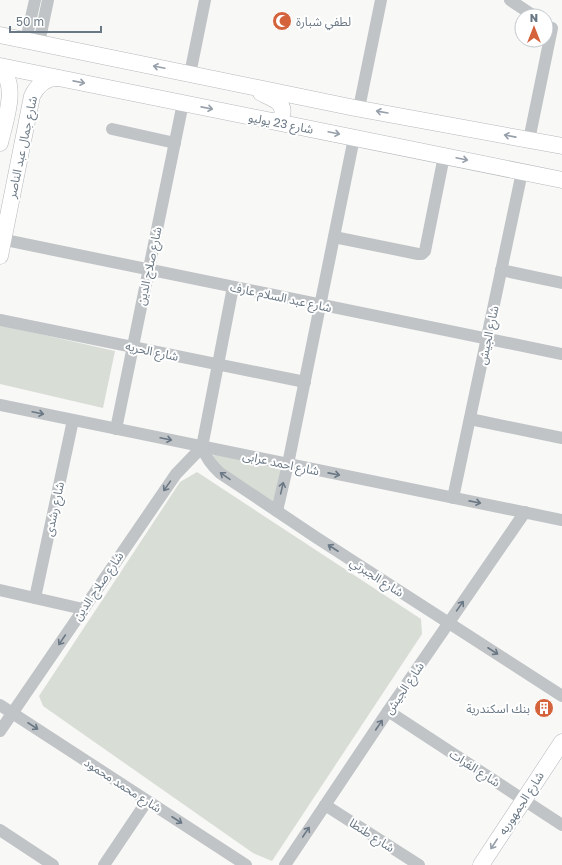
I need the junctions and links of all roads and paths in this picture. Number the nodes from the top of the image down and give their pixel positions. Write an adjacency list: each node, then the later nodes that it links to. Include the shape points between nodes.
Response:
1 (35, 0): 8 (street)
2 (48, 0): 8 (street)
3 (205, 0): 11 (street)
4 (381, 0): 15 (street)
5 (510, 0): 6 (street)
6 (522, 8)
7 (0, 35): 8 (main road)
8 (32, 41): 11 (main road, one-way to 8)
9 (549, 48): 19 (street)
10 (0, 67): 12 (main road, شارع 23 يوليو); 20 (main road, شارع جمال عبد الناصر, via 7,77 10,93)
11 (190, 74): 13 (main road)
12 (60, 78): 14 (main road, شارع 23 يوليو, one-way to 14); 27 (main road, شارع جمال عبد الناصر, via 42,82 32,96)
13 (247, 86): 15 (main road); 16 (main road, via 281,104 281,118)
14 (183, 103): 16 (main road, شارع 23 يوليو, one-way to 16); 21 (street, شارع صلاح الدين)
15 (359, 108): 19 (main road, one-way to 15)
16 (275, 121): 18 (main road, شارع 23 يوليو, one-way to 18)
17 (112, 129): 21 (street)
18 (354, 138): 23 (main road, شارع 23 يوليو); 26 (street)
19 (529, 140): 22 (main road)
20 (0, 143)
21 (175, 143): 29 (street, شارع صلاح الدين)
22 (562, 146)
23 (444, 156): 24 (main road, شارع 23 يوليو, one-way to 24); 26 (street, via 424,253 418,254)
24 (522, 172): 25 (main road, شارع 23 يوليو); 30 (street, شارع الجيش)
25 (562, 180)
26 (334, 237): 33 (street)
27 (2, 240): 28 (main road, شارع جمال عبد الناصر); 29 (street, شارع عبد السلام عارف)
28 (0, 256)
29 (148, 270): 32 (street, شارع عبد السلام عارف); 36 (street, شارع صلاح الدين)
30 (502, 270): 31 (street); 35 (street, شارع الجيش)
31 (562, 283)
32 (233, 287): 33 (street, شارع عبد السلام عارف); 38 (street)
33 (320, 305): 35 (street, شارع عبد السلام عارف); 39 (street)
34 (0, 320): 36 (street, شارع الحريه)
35 (487, 339): 37 (street, شارع عبد السلام عارف); 41 (street, شارع الجيش)
36 (133, 347): 38 (street, شارع الحريه); 43 (street, شارع صلاح الدين)
37 (562, 354)
38 (218, 364): 39 (street, شارع الحريه); 45 (street)
39 (305, 382): 46 (street)
40 (0, 405): 42 (street, شارع احمد عرابى, one-way to 42)
41 (470, 419): 44 (street); 47 (street, شارع الجيش)
42 (73, 420): 43 (street, شارع احمد عرابى); 52 (street, شارع رشدى)
43 (116, 429): 45 (street, شارع احمد عرابى, one-way to 45)
44 (562, 438)
45 (202, 447): 46 (street, شارع احمد عرابى); 48 (street, شارع الجبرتي, one-way to 45, via 220,473 212,466); 53 (street, شارع صلاح الدين, one-way to 53, via 176,474)
46 (288, 464): 47 (street, شارع احمد عرابى, one-way to 47); 48 (street, one-way to 46)
47 (453, 498): 49 (street, شارع احمد عرابى, one-way to 49)
48 (277, 511): 54 (street, شارع الجبرتي, one-way to 48)
49 (525, 512): 50 (street, شارع احمد عرابى); 54 (street, شارع الجيش, one-way to 49)
50 (562, 520)
51 (0, 590): 52 (street)
52 (35, 598): 53 (street)
53 (83, 609): 58 (street, شارع صلاح الدين, one-way to 58)
54 (448, 623): 55 (street, شارع الجبرتي, one-way to 55); 57 (street, شارع الجيش)
55 (562, 696)
56 (0, 705): 58 (street, شارع محمد محمود)
57 (388, 711): 62 (street, شارع الفرات); 63 (street, شارع الجيش, one-way to 57)
58 (12, 713): 59 (street, شارع صلاح الدين); 61 (street, شارع محمد محمود, one-way to 61)
59 (0, 731)
60 (562, 742): 62 (main road, شارع الجمهوريه)
61 (147, 800): 67 (street); 68 (street, شارع محمد محمود, one-way to 68)
62 (523, 800): 64 (street, شارع الفرات); 71 (main road, شارع الجمهوريه, one-way to 71)
63 (325, 805): 69 (street, شارع الجيش, one-way to 63); 70 (street, شارع طنطا)
64 (562, 825)
65 (0, 830): 66 (street)
66 (53, 865)
67 (104, 865)
68 (246, 865)
69 (285, 865)
70 (419, 865)
71 (481, 865)

